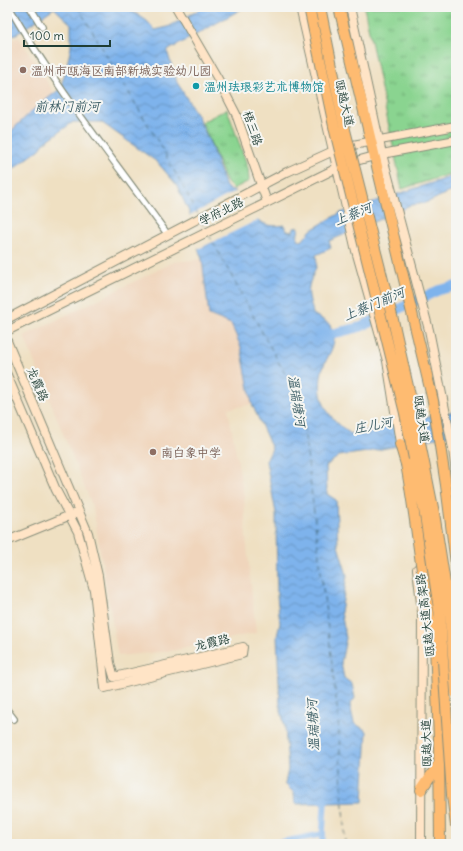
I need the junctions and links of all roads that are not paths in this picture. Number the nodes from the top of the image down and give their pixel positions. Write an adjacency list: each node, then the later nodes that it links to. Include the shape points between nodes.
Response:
1 (9, 7): 21 (street, via 56,80)
2 (30, 7): 11 (street)
3 (300, 7): 16 (street)
4 (309, 7): 34 (highway, 瓯越大道高架路, bridge, via 335,131 405,413 425,514)
5 (312, 7): 16 (highway, 瓯越大道)
6 (320, 7): 35 (highway, 瓯越大道高架路, bridge, via 345,130 394,320 434,513 450,615)
7 (339, 7): 12 (highway, 瓯越大道)
8 (344, 7): 12 (highway)
9 (350, 7): 14 (street)
10 (177, 10): 19 (street, 梧三路, via 236,114)
11 (42, 27)
12 (358, 86): 14 (highway, 瓯越大道)
13 (456, 126): 14 (street)
14 (375, 140): 16 (street); 17 (highway, 瓯越大道)
15 (456, 140): 17 (street, 学府北路)
16 (338, 149): 18 (highway, 瓯越大道); 19 (street)
17 (378, 155): 18 (street, 学府北路); 27 (street, via 429,330); 33 (highway, 瓯越大道, via 389,218 434,411)
18 (341, 165): 20 (street, 学府北路); 26 (street, via 356,251 387,361); 31 (highway, 瓯越大道, bridge, via 354,198 382,295 404,388)
19 (261, 186): 20 (street, 梧三路); 21 (street)
20 (267, 202): 23 (street, 学府北路)
21 (168, 235): 22 (street)
22 (7, 319)
23 (7, 331)
24 (7, 340): 29 (street, 龙霞路)
25 (7, 375): 30 (street, 龙霞路)
26 (400, 444): 28 (street); 34 (highway, bridge, via 417,523 427,604)
27 (456, 473)
28 (406, 490): 31 (street); 39 (street, via 422,612)
29 (79, 511): 30 (street); 30 (street, 龙霞路, via 88,533 98,576 114,677 243,647 242,654 105,688 94,590 78,532)
30 (69, 515): 32 (street)
31 (420, 515): 38 (highway, 瓯越大道, via 430,585)
32 (7, 542)
33 (456, 564)
34 (445, 683): 40 (highway, 瓯越大道高架路, bridge)
35 (456, 693)
36 (7, 710): 37 (street)
37 (14, 719)
38 (440, 762): 39 (highway); 41 (highway, 瓯越大道)
39 (421, 790): 42 (street)
40 (456, 826)
41 (441, 841): 43 (highway)
42 (421, 844)
43 (448, 844)

